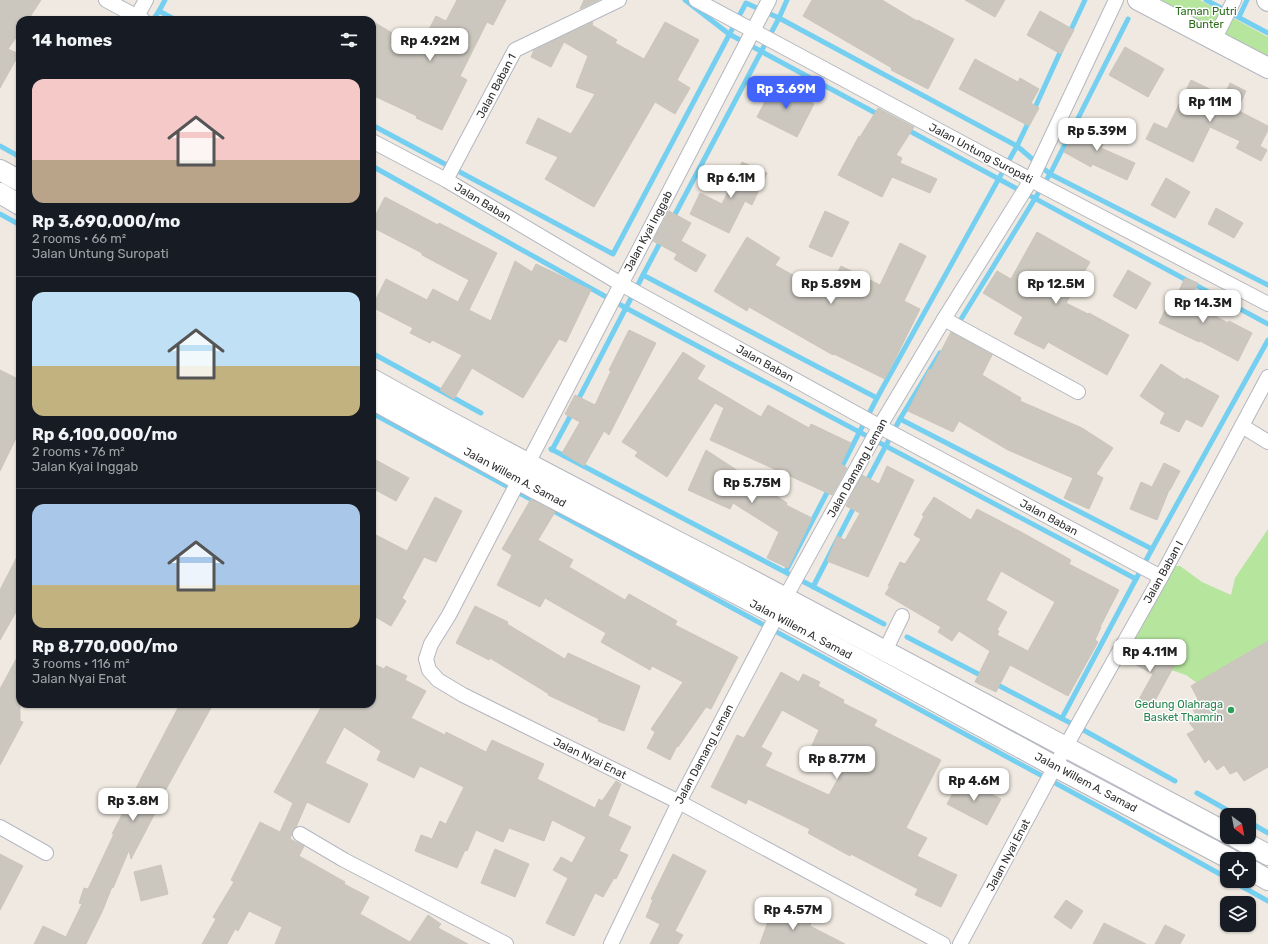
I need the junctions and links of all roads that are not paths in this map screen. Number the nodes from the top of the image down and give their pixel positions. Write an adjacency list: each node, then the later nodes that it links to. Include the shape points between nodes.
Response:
1 (106, 0): 9 (street)
2 (146, 0): 10 (street)
3 (619, 0): 17 (street, Jalan Baban 1, via 514,50)
4 (696, 0): 11 (street, Jalan Untung Suropati)
5 (770, 0): 11 (street, Jalan Kyai Inggab)
6 (1116, 0): 18 (street, Jalan Damang Leman)
7 (1138, 0): 12 (main road)
8 (1230, 9): 12 (street)
9 (133, 16)
10 (139, 16)
11 (754, 31): 18 (street, Jalan Untung Suropati); 21 (street, Jalan Kyai Inggab)
12 (1214, 40): 13 (main road)
13 (1268, 68)
14 (376, 143): 17 (street, Jalan Baban)
15 (0, 170): 16 (main road)
16 (16, 179)
17 (446, 180): 21 (street, Jalan Baban)
18 (1031, 180): 22 (street, Jalan Untung Suropati); 23 (street, Jalan Damang Leman)
19 (0, 193): 20 (main road)
20 (16, 203)
21 (621, 284): 29 (street, Jalan Baban); 31 (street, Jalan Kyai Inggab)
22 (1268, 304)
23 (944, 319): 26 (street); 29 (street, Jalan Damang Leman)
24 (1268, 377): 28 (street, Jalan Baban I)
25 (376, 381): 31 (main road, Jalan Willem A. Samad)
26 (1078, 392)
27 (376, 401): 31 (main road, Jalan Willem A. Samad)
28 (1242, 426): 30 (street); 32 (street, Jalan Baban I)
29 (883, 428): 32 (street, Jalan Baban); 33 (street, Jalan Damang Leman)
30 (1268, 442)
31 (524, 472): 33 (main road, Jalan Willem A. Samad); 34 (main road, Jalan Willem A. Samad); 39 (street, Jalan Nyai Enat, via 449,615 431,644 426,659 429,670 438,680 463,695)
32 (1161, 577): 37 (street, Jalan Baban I)
33 (785, 598): 34 (street, Jalan Damang Leman); 36 (main road, Jalan Willem A. Samad)
34 (777, 615): 38 (main road, Jalan Willem A. Samad); 39 (street, Jalan Damang Leman)
35 (902, 616): 36 (street)
36 (885, 651): 37 (main road, Jalan Willem A. Samad)
37 (1066, 746): 38 (street, Jalan Baban I); 41 (main road, Jalan Willem A. Samad)
38 (1056, 767): 45 (main road, Jalan Willem A. Samad); 52 (street, Jalan Nyai Enat)
39 (679, 802): 50 (street, Jalan Damang Leman); 51 (street, Jalan Nyai Enat)
40 (0, 828): 44 (street)
41 (1220, 829)
42 (300, 834): 49 (street, via 344,860)
43 (1248, 844): 46 (main road)
44 (46, 853)
45 (1220, 854)
46 (1268, 855)
47 (1256, 873): 48 (main road)
48 (1268, 880)
49 (506, 944)
50 (611, 944)
51 (943, 944)
52 (960, 944)

